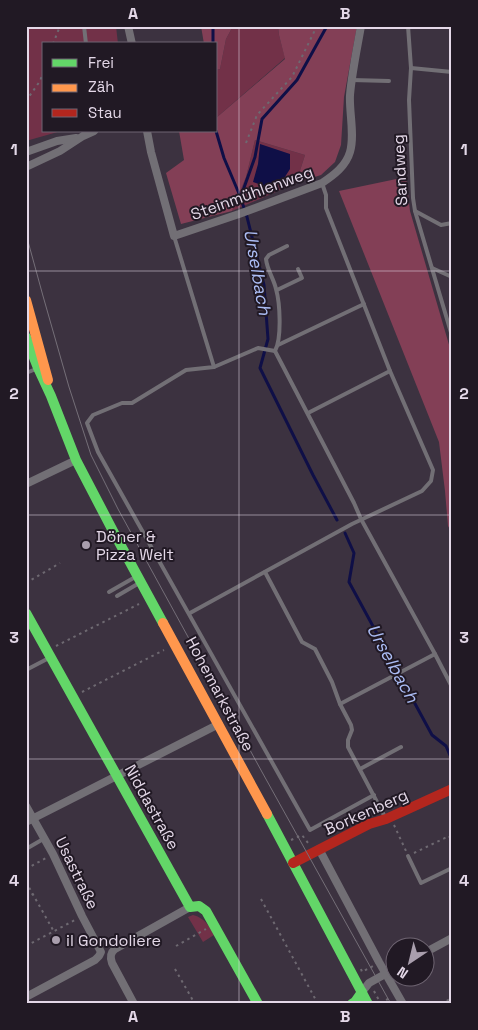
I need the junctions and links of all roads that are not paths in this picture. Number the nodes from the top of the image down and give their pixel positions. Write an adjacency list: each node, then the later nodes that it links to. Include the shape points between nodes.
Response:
1 (84, 26): 5 (lane)
2 (128, 26): 6 (street)
3 (361, 26): 9 (street, Steinmühlenweg)
4 (408, 26): 7 (lane, Sandweg)
5 (86, 42)
6 (132, 42)
7 (411, 68): 8 (lane); 17 (lane, Sandweg, via 409,100)
8 (452, 72)
9 (352, 80): 10 (lane); 16 (street, Steinmühlenweg, via 350,152 334,176)
10 (389, 81)
11 (92, 132): 13 (street)
12 (147, 132): 19 (street)
13 (83, 136): 14 (street); 15 (street)
14 (26, 152)
15 (26, 167)
16 (322, 183): 19 (street, Steinmühlenweg); 26 (lane, via 326,208)
17 (415, 211): 18 (lane, via 441,225); 21 (lane, Sandweg)
18 (452, 223)
19 (174, 236): 32 (lane)
20 (287, 246): 24 (lane, via 266,259)
21 (432, 268): 23 (lane); 27 (lane, Sandweg)
22 (298, 269): 24 (lane, via 302,278)
23 (452, 277)
24 (276, 290): 29 (lane, via 280,327)
25 (26, 300): 31 (street, Hohemarkstraße)
26 (364, 304): 29 (lane); 33 (lane)
27 (452, 336)
28 (26, 337): 31 (street, Hohemarkstraße)
29 (278, 345): 30 (lane)
30 (273, 351): 32 (lane, via 258,348); 35 (lane)
31 (42, 367): 34 (lane); 36 (street, Hohemarkstraße)
32 (214, 368): 44 (lane, via 186,370 132,403 122,403 93,415 88,423 98,452)
33 (390, 371): 35 (lane); 38 (lane, via 433,470 432,481 422,491)
34 (26, 373)
35 (308, 413): 38 (lane)
36 (76, 460): 37 (street); 40 (street, Hohemarkstraße)
37 (26, 484)
38 (361, 519): 39 (lane); 46 (lane)
39 (265, 572): 44 (lane); 49 (lane, via 302,642 315,649)
40 (140, 579): 41 (lane); 42 (lane); 50 (street, Hohemarkstraße)
41 (108, 592)
42 (117, 596)
43 (26, 613): 45 (street, Niddastraße)
44 (190, 613): 55 (lane, via 310,830)
45 (49, 653): 47 (lane); 53 (street, Niddastraße)
46 (435, 654): 48 (lane); 49 (lane)
47 (26, 670)
48 (452, 687)
49 (340, 704): 52 (lane, via 352,730 348,748)
50 (219, 724): 53 (street); 63 (street, Hohemarkstraße)
51 (400, 747): 52 (lane)
52 (360, 769): 55 (lane)
53 (118, 775): 58 (street); 65 (street, Niddastraße)
54 (452, 789): 57 (street, Borkenberg)
55 (374, 795): 57 (lane)
56 (26, 806): 58 (street, Usastraße)
57 (386, 819): 61 (street, Borkenberg)
58 (30, 820): 59 (street, Usastraße)
59 (44, 838): 60 (lane); 71 (street, Usastraße, via 100,954)
60 (26, 849)
61 (319, 849): 63 (street, Borkenberg); 68 (street)
62 (408, 856): 64 (lane, via 421,883)
63 (293, 864): 70 (street, Hohemarkstraße)
64 (452, 868)
65 (190, 907): 72 (street, via 115,949 110,956); 73 (street, via 200,906 206,911)
66 (452, 938): 67 (street)
67 (436, 947)
68 (386, 973): 70 (street)
69 (394, 988): 76 (street)
70 (362, 992): 74 (street); 75 (street, Hohemarkstraße)
71 (26, 997)
72 (134, 1004)
73 (258, 1004)
74 (352, 1004)
75 (368, 1004)
76 (403, 1004)

